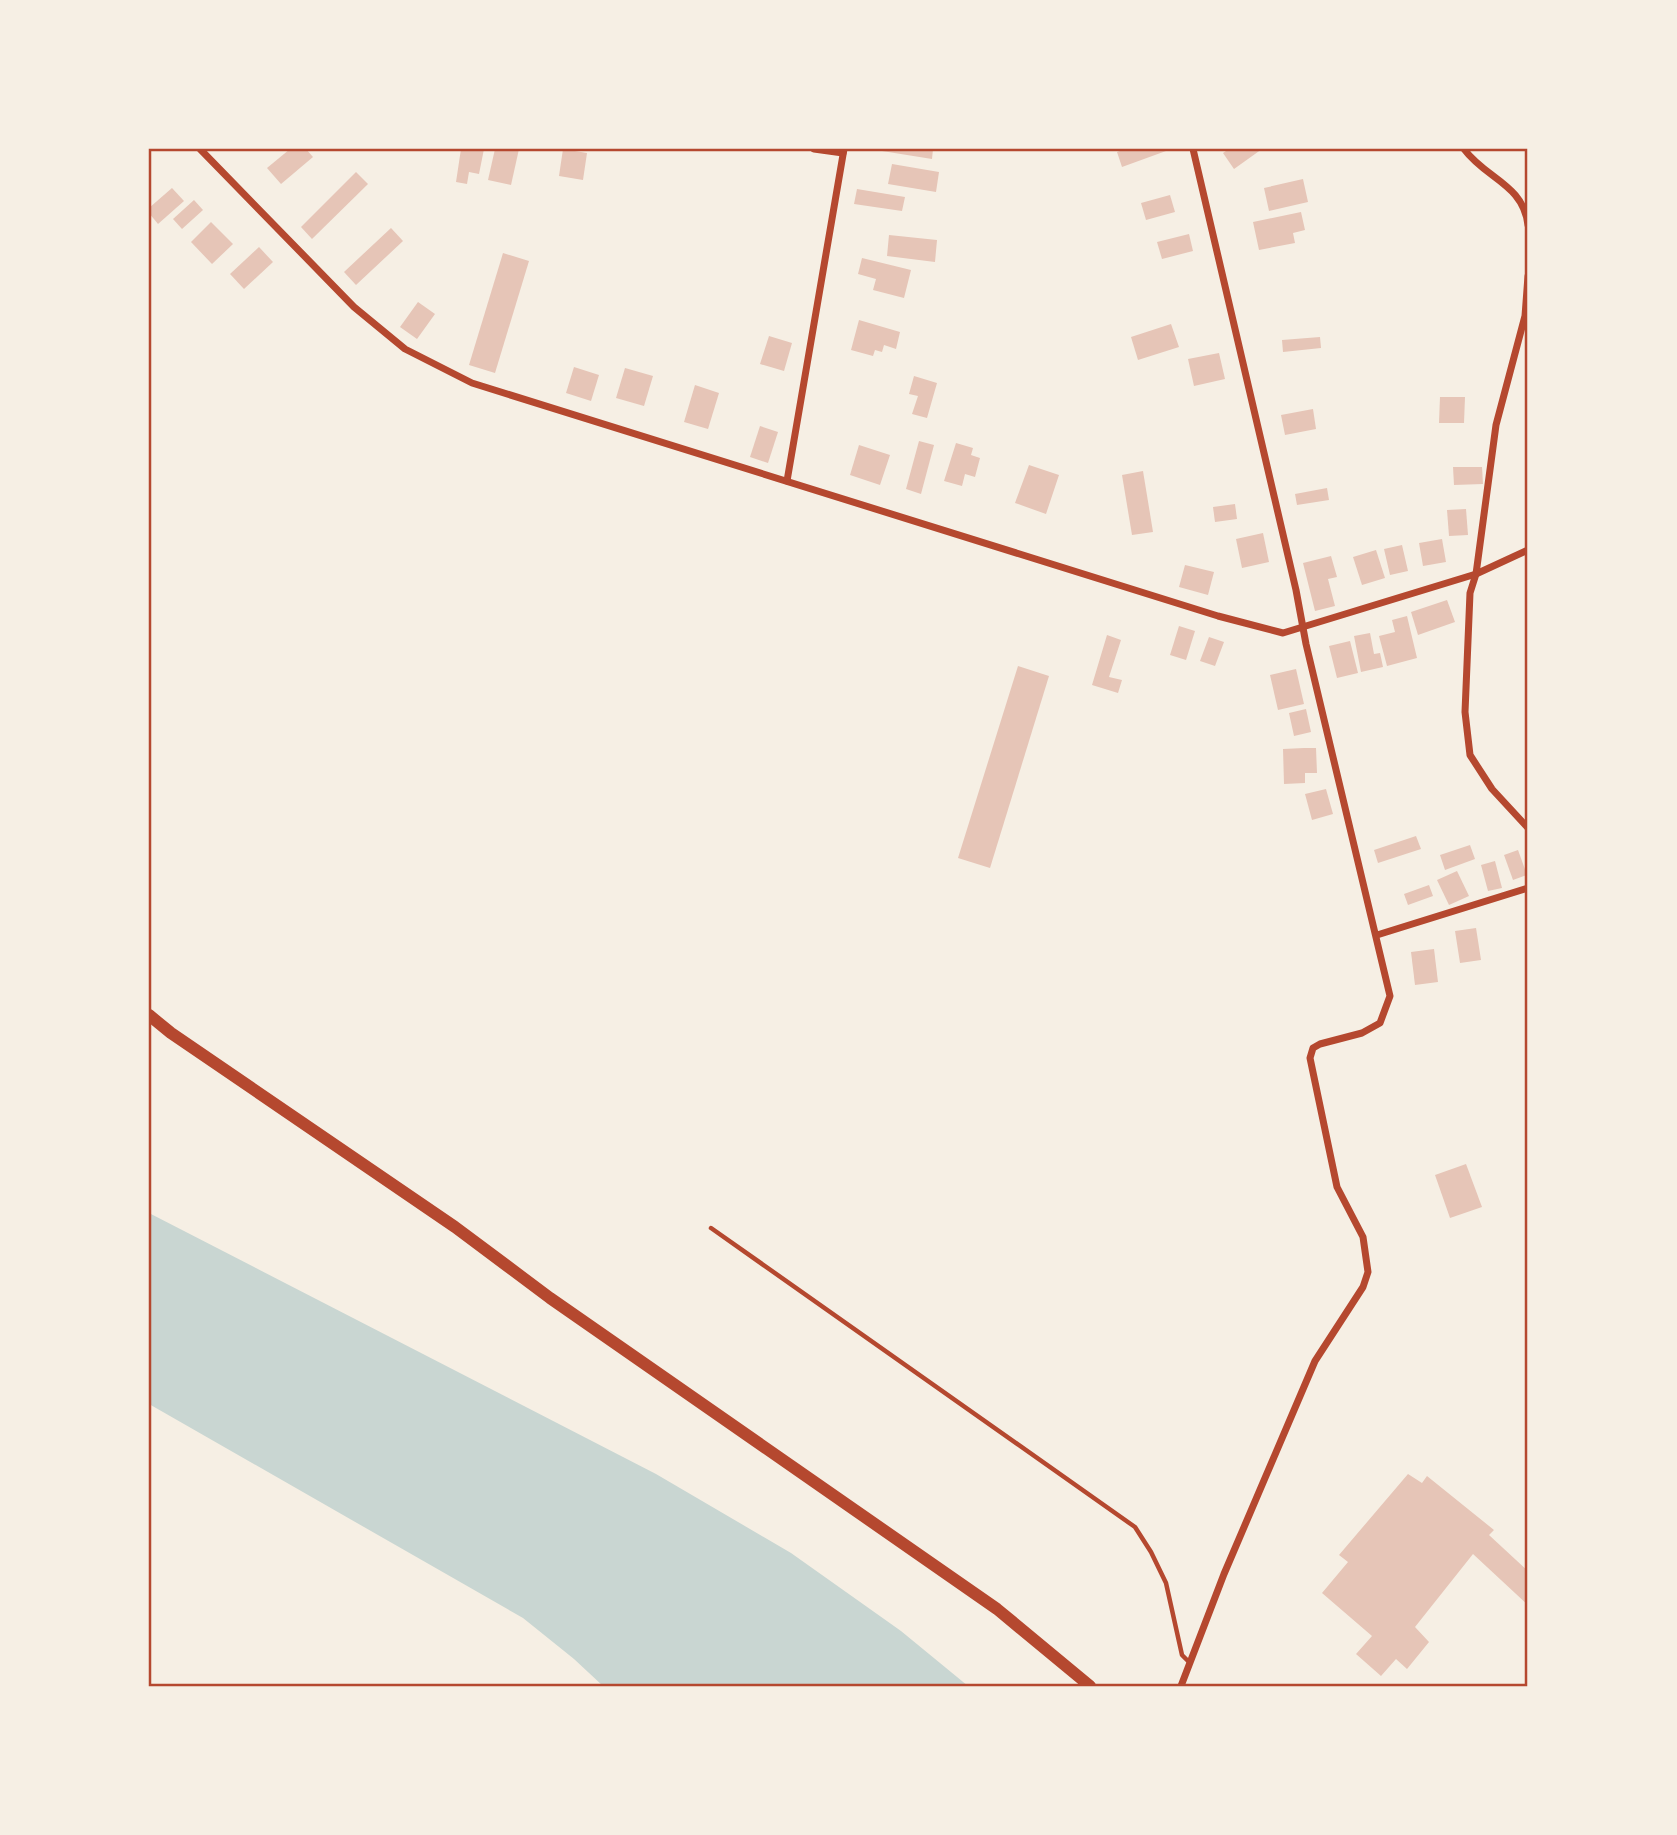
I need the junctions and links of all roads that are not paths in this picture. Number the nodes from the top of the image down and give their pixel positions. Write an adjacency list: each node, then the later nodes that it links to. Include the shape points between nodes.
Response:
1 (200, 149): 8 (street, via 354,307 405,349 472,383)
2 (814, 149): 5 (street)
3 (1193, 149): 11 (street)
4 (1464, 149): 6 (street, via 1511,190 1526,209)
5 (843, 151): 8 (street)
6 (1528, 225)
7 (1528, 276): 10 (street, via 1525,316 1496,425)
8 (787, 481): 11 (street, via 1218,616 1283,633)
9 (1528, 550): 10 (street)
10 (1476, 575): 11 (street); 12 (street, via 1469,593 1465,712 1470,755 1492,789)
11 (1303, 626): 14 (street)
12 (1528, 828)
13 (1528, 888): 14 (street)
14 (1377, 935): 17 (street, via 1390,996 1380,1023 1320,1044 1310,1058 1337,1187 1363,1237 1368,1272 1315,1361)
15 (149, 1015): 18 (main road, via 997,1609)
16 (711, 1228): 17 (lane, via 1135,1527 1166,1583 1182,1655)
17 (1189, 1662): 19 (street)
18 (1090, 1686)
19 (1181, 1686)

